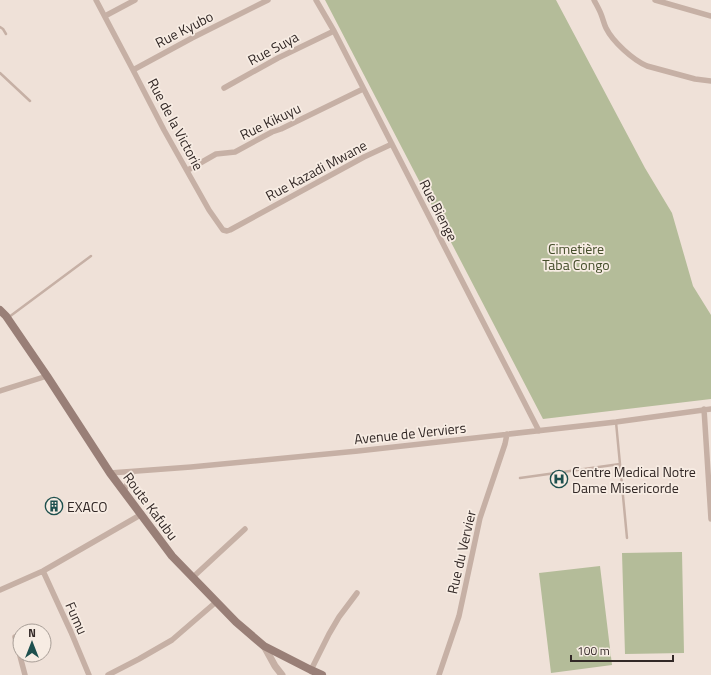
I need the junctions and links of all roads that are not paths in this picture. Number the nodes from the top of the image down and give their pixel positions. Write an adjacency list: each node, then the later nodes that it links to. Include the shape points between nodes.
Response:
1 (96, 0): 7 (street, Rue de la Victorie)
2 (135, 0): 7 (street)
3 (268, 0): 12 (street, Rue Kyubo)
4 (316, 0): 10 (street, Rue Bienge)
5 (594, 0): 14 (street, via 610,34 636,60 678,75)
6 (655, 0): 8 (street)
7 (105, 16): 12 (street, Rue de la Victorie)
8 (711, 16)
9 (0, 27): 11 (lane)
10 (334, 31): 15 (street, Rue Suya); 16 (street, Rue Bienge)
11 (6, 34)
12 (133, 70): 19 (street, Rue de la Victorie)
13 (0, 73): 17 (lane)
14 (711, 81)
15 (224, 88)
16 (363, 89): 18 (street, Rue Bienge); 19 (street, Rue Kikuyu, via 235,152 216,154)
17 (30, 101)
18 (392, 144): 20 (street, Rue Kazadi Mwane); 29 (street, Rue Bienge)
19 (188, 170): 20 (street, Rue de la Victorie, via 209,210 223,230 227,231)
20 (251, 218)
21 (91, 256): 23 (lane)
22 (0, 310): 23 (main road, Route Kafubu)
23 (4, 318): 24 (main road, Route Kafubu)
24 (46, 376): 25 (street); 33 (main road, Route Kafubu)
25 (0, 391)
26 (704, 409): 27 (street, Avenue de Verviers); 28 (street, Avenue de Verviers); 37 (street)
27 (711, 409)
28 (616, 422): 29 (street, Avenue de Verviers); 31 (lane)
29 (539, 430): 30 (street, Avenue de Verviers)
30 (507, 434): 32 (street, Avenue de Verviers); 53 (street, Rue du Vervier, via 480,518 459,616)
31 (620, 464): 34 (lane); 39 (lane)
32 (133, 472): 33 (street, Avenue de Verviers); 35 (street)
33 (110, 473): 35 (main road, Route Kafubu)
34 (520, 478)
35 (124, 491): 36 (main road, Route Kafubu)
36 (142, 514): 40 (street); 41 (main road, Route Kafubu, via 172,556)
37 (711, 519)
38 (245, 529): 41 (street)
39 (627, 538)
40 (43, 571): 42 (street); 49 (street, Fumu)
41 (192, 578): 44 (main road, Route Kafubu)
42 (0, 590)
43 (357, 593): 47 (street, via 332,628)
44 (216, 602): 45 (main road, Route Kafubu); 50 (street, via 172,640)
45 (264, 646): 47 (main road, Route Kafubu); 51 (street)
46 (22, 663): 48 (street)
47 (311, 670): 52 (main road, Route Kafubu)
48 (25, 675)
49 (89, 675)
50 (108, 675)
51 (282, 675)
52 (322, 675)
53 (440, 675)

